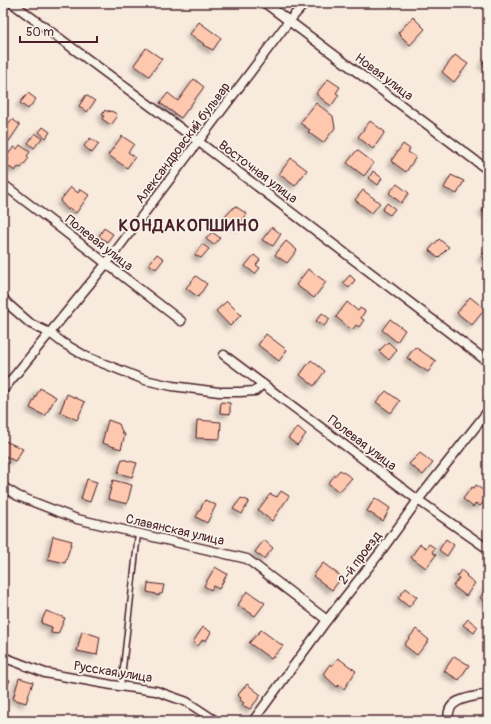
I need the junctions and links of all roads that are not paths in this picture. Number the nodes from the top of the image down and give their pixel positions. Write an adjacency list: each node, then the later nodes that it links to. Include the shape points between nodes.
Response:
1 (12, 3): 5 (street, Восточная улица)
2 (265, 3): 4 (street, Новая улица)
3 (305, 3): 4 (street, Александровский бульвар)
4 (289, 21): 5 (street, Александровский бульвар); 6 (street, Новая улица)
5 (199, 142): 8 (street, Александровский бульвар); 13 (street, Восточная улица)
6 (488, 170)
7 (3, 184): 8 (street, Полевая улица)
8 (106, 264): 10 (street, Полевая улица); 11 (street, Александровский бульвар)
9 (3, 298): 11 (street, via 31,324)
10 (181, 321)
11 (50, 334): 14 (street, via 94,360 145,380 219,392 255,391); 15 (street, Александровский бульвар)
12 (224, 355): 14 (street, Полевая улица)
13 (488, 362)
14 (263, 384): 18 (street, Полевая улица)
15 (3, 390)
16 (488, 412): 18 (street, 2-й проезд)
17 (3, 487): 19 (street, Славянская улица, via 18,496 76,519)
18 (418, 500): 20 (street, Полевая улица); 21 (street, 2-й проезд)
19 (138, 533): 21 (street, Славянская улица, via 247,559); 23 (lane)
20 (488, 549)
21 (327, 620): 26 (street, 2-й проезд)
22 (3, 657): 23 (street, Русская улица, via 45,673)
23 (121, 686): 25 (street, Русская улица, via 156,691 187,702)
24 (488, 694): 27 (street, via 456,701 450,708)
25 (216, 721)
26 (253, 721)
27 (449, 721)

